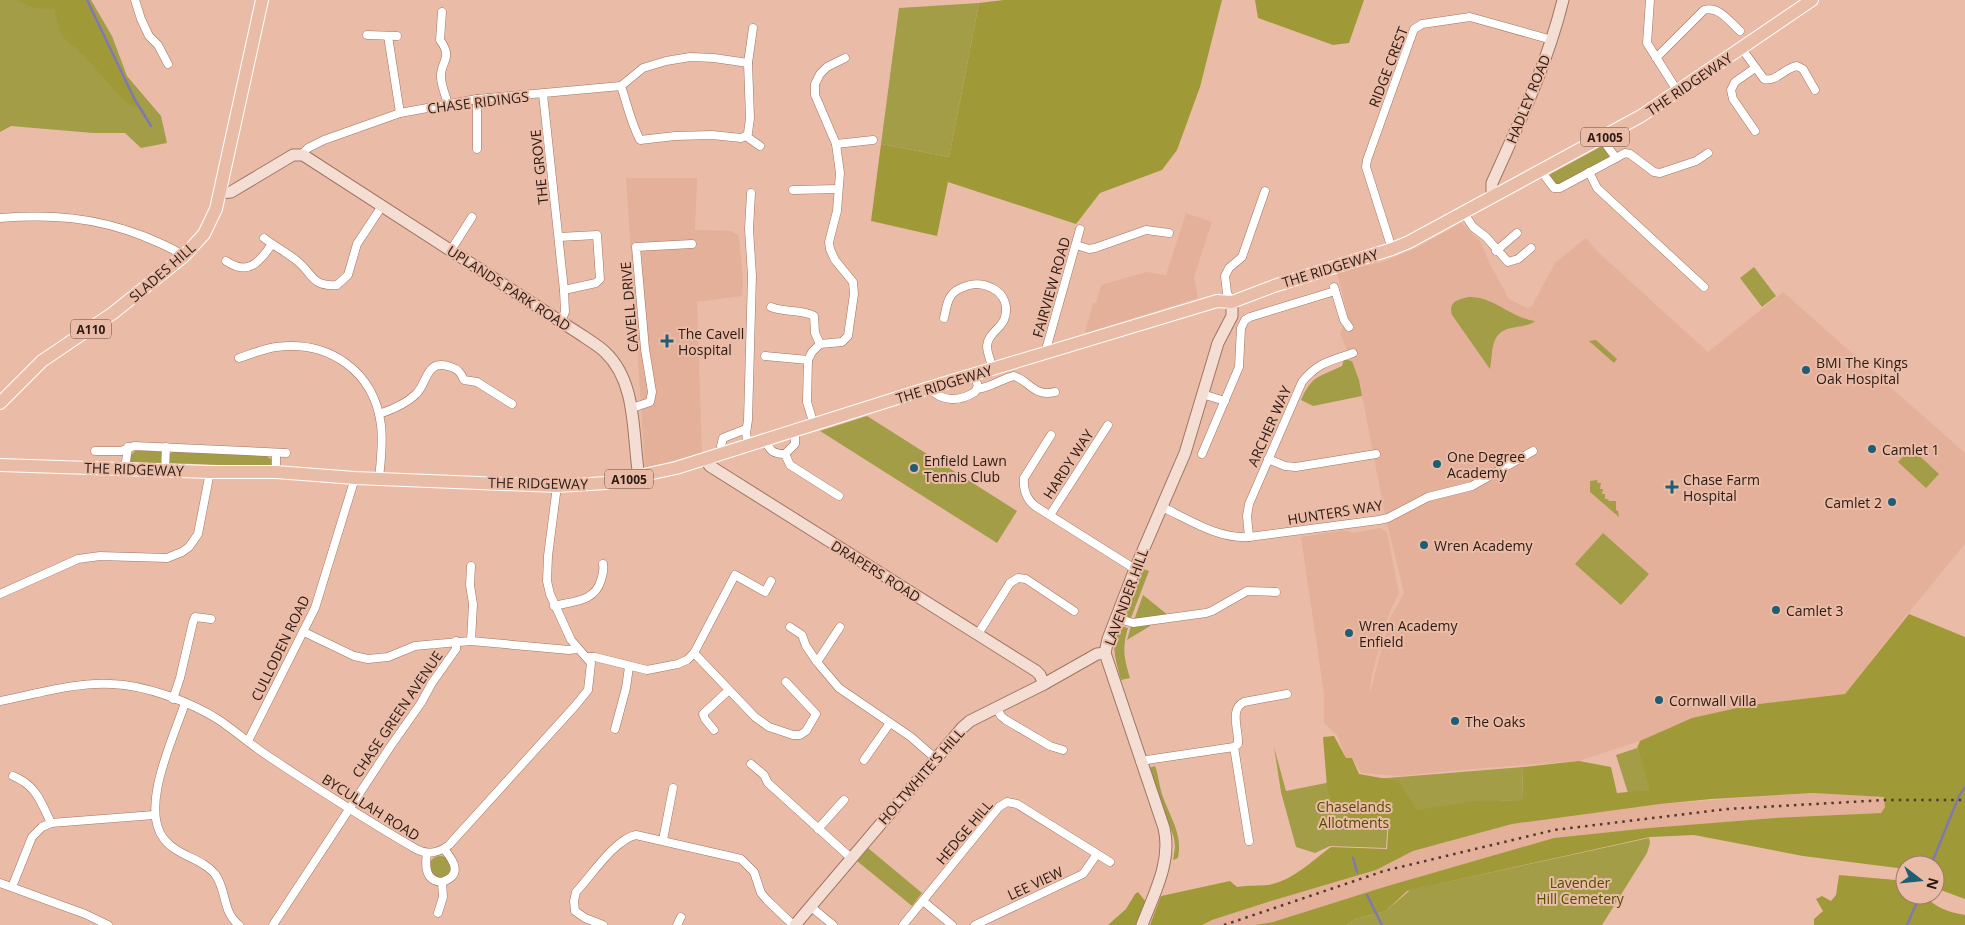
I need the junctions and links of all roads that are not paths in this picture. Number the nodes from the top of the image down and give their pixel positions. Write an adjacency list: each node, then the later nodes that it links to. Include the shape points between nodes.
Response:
1 (135, 0): 17 (street, via 149,36 158,44)
2 (262, 0): 41 (main road, SLADES HILL / A110)
3 (1563, 0): 12 (street, HADLEY ROAD)
4 (1650, 0): 15 (street, via 1647,40)
5 (1812, 0): 13 (main road, THE RIDGEWAY / A1005)
6 (442, 12): 24 (street, via 440,40 447,57 440,77)
7 (753, 28): 16 (street)
8 (1740, 31): 15 (street, via 1710,8 1704,10)
9 (367, 35): 10 (street)
10 (388, 36): 11 (street); 25 (street)
11 (397, 36)
12 (1552, 40): 43 (street, HADLEY ROAD, via 1533,94 1492,183); 57 (street, RIDGE CREST, via 1470,17 1422,24 1414,30 1367,160 1368,174)
13 (1742, 49): 18 (street); 21 (main road, THE RIDGEWAY / A1005)
14 (845, 58): 30 (street, via 827,67 815,84 815,95)
15 (1656, 58): 21 (street)
16 (748, 63): 19 (street, via 690,57 666,61 643,68); 27 (street, via 750,118)
17 (168, 64)
18 (1755, 68): 20 (street, via 1761,77 1770,80 1789,68 1799,67); 26 (street, via 1735,82 1731,90 1733,99)
19 (621, 86): 22 (street, CHASE RIDINGS); 27 (street, via 638,143 692,135)
20 (1815, 90)
21 (1678, 92): 28 (main road, THE RIDGEWAY / A1005)
22 (543, 94): 23 (street, CHASE RIDINGS); 51 (street, THE GROVE)
23 (477, 100): 24 (street, CHASE RIDINGS); 32 (street)
24 (448, 104): 25 (street, CHASE RIDINGS)
25 (400, 113): 34 (street, CHASE RIDINGS, via 324,140)
26 (1756, 131)
27 (746, 136): 31 (street)
28 (1602, 139): 35 (street); 36 (main road, THE RIDGEWAY / A1005)
29 (873, 140): 30 (street)
30 (836, 144): 38 (street, via 840,173)
31 (760, 146)
32 (477, 149)
33 (1708, 153): 35 (street, via 1696,161 1660,173 1630,154)
34 (301, 155): 41 (street, CHASE RIDINGS, via 293,155 231,192); 44 (street, UPLANDS PARK ROAD)
35 (1616, 158): 37 (street)
36 (1541, 171): 37 (street, via 1556,189); 43 (main road, THE RIDGEWAY / A1005)
37 (1589, 172): 62 (street, via 1597,188)
38 (838, 189): 39 (street); 69 (street, via 830,249 853,282 854,294 848,336 842,342)
39 (793, 190)
40 (1265, 191): 64 (street, via 1242,257 1225,276)
41 (220, 193): 60 (main road, SLADES HILL / A110, via 211,222)
42 (751, 193): 88 (street, via 752,276)
43 (1492, 197): 45 (main road, THE RIDGEWAY / A1005)
44 (382, 206): 53 (street, via 358,244 348,275 337,284 315,281 297,260); 58 (street, UPLANDS PARK ROAD)
45 (1463, 212): 57 (main road, THE RIDGEWAY / A1005); 59 (street)
46 (472, 217): 58 (street)
47 (0, 218): 60 (street, via 54,216 96,221 154,241)
48 (1080, 229): 55 (street, FAIRVIEW ROAD)
49 (1169, 233): 55 (street, via 1146,230 1095,248)
50 (1517, 233): 59 (street)
51 (559, 237): 63 (street, THE GROVE); 63 (street, via 597,235 600,279 596,283)
52 (264, 238): 53 (street)
53 (272, 244): 61 (street, via 250,267 235,267)
54 (692, 244): 84 (street, CAVELL DRIVE, via 636,246 652,392 650,402)
55 (1076, 245): 70 (street, FAIRVIEW ROAD)
56 (1531, 248): 59 (street, via 1518,259 1508,262)
57 (1392, 249): 64 (main road, THE RIDGEWAY / A1005, via 1314,272)
58 (451, 250): 67 (street, UPLANDS PARK ROAD)
59 (1496, 251)
60 (184, 256): 82 (main road, SLADES HILL / A110, via 113,313 42,361)
61 (226, 261)
62 (1704, 286)
63 (564, 290): 67 (street, THE GROVE, via 565,312)
64 (1232, 302): 70 (main road, THE RIDGEWAY / A1005, via 1216,301); 80 (street, LAVENDER HILL, via 1232,316 1218,343)
65 (771, 306): 69 (street, via 814,316 815,333)
66 (944, 318): 75 (street, via 948,297 965,286 984,284 1002,294 1006,302 1004,321 991,335 987,346)
67 (561, 322): 84 (street, UPLANDS PARK ROAD, via 605,352 617,366)
68 (1349, 326): 81 (street, via 1334,289 1245,320 1241,328 1239,367)
69 (820, 344): 74 (street)
70 (1046, 353): 75 (main road, THE RIDGEWAY / A1005)
71 (1353, 353): 104 (street, ARCHER WAY, via 1322,364 1308,374)
72 (765, 356): 74 (street)
73 (239, 358): 85 (street, via 276,347 302,347 323,352 358,373 369,388)
74 (808, 360): 86 (street, via 808,402)
75 (993, 369): 76 (main road, THE RIDGEWAY / A1005)
76 (974, 375): 77 (main road, THE RIDGEWAY / A1005); 78 (street)
77 (929, 388): 78 (street, via 937,396 952,400 973,394); 86 (main road, THE RIDGEWAY / A1005)
78 (977, 389): 79 (street, via 1014,376 1040,392)
79 (1054, 392)
80 (1202, 394): 81 (street); 115 (street, LAVENDER HILL, via 1185,453)
81 (1225, 401): 101 (street)
82 (0, 403)
83 (512, 404): 85 (street, via 477,382 464,380 458,371 443,365 428,371 422,387 414,396)
84 (632, 408): 110 (street, UPLANDS PARK ROAD)
85 (379, 414): 112 (street, via 382,435)
86 (814, 425): 89 (main road, THE RIDGEWAY / A1005)
87 (1108, 426): 116 (street, HARDY WAY)
88 (746, 428): 92 (street); 99 (street, via 723,438 721,446)
89 (794, 431): 91 (main road, THE RIDGEWAY / A1005); 100 (street, via 795,444)
90 (1050, 435): 116 (street, HARDY WAY, via 1023,484 1031,502)
91 (766, 440): 92 (main road, THE RIDGEWAY / A1005); 100 (street, via 770,450)
92 (748, 445): 99 (main road, THE RIDGEWAY / A1005)
93 (128, 447): 94 (street); 95 (street, via 122,451); 106 (street)
94 (166, 447): 97 (street); 107 (street)
95 (95, 451)
96 (1533, 451): 117 (street, HUNTERS WAY, via 1472,486 1428,497 1388,518)
97 (276, 453): 98 (street); 109 (street)
98 (286, 453)
99 (724, 453): 103 (main road, THE RIDGEWAY / A1005)
100 (785, 454): 114 (street, via 790,465)
101 (1202, 454)
102 (1376, 454): 104 (street, via 1296,467)
103 (705, 459): 110 (main road, THE RIDGEWAY / A1005); 131 (street, DRAPERS ROAD, via 710,466)
104 (1268, 459): 117 (street, ARCHER WAY, via 1248,510)
105 (0, 465): 106 (main road, THE RIDGEWAY / A1005)
106 (125, 468): 107 (main road, THE RIDGEWAY / A1005)
107 (165, 470): 108 (main road, THE RIDGEWAY / A1005)
108 (210, 472): 109 (main road, THE RIDGEWAY / A1005); 123 (street, via 198,534 182,552 166,558 100,556 78,559)
109 (276, 472): 111 (main road, THE RIDGEWAY / A1005)
110 (639, 477): 113 (main road, THE RIDGEWAY / A1005)
111 (355, 478): 112 (main road, THE RIDGEWAY / A1005); 130 (street, CULLODEN ROAD, via 315,608)
112 (379, 478): 113 (main road, THE RIDGEWAY / A1005)
113 (557, 486): 124 (street, via 547,568)
114 (839, 496)
115 (1162, 507): 117 (street, HUNTERS WAY, via 1226,536); 120 (street, LAVENDER HILL)
116 (1050, 515): 120 (street, HARDY WAY)
117 (1249, 537)
118 (603, 564): 124 (street, via 596,592 588,598)
119 (471, 566): 132 (street)
120 (1134, 569): 127 (street, LAVENDER HILL)
121 (772, 581): 135 (street, via 764,592 735,575)
122 (1276, 592): 127 (street, via 1244,592 1206,613 1133,623)
123 (0, 594)
124 (554, 606): 134 (street)
125 (1074, 611): 131 (street, via 1026,579 1018,578 1010,583)
126 (211, 618): 144 (street, via 196,617 193,622)
127 (1116, 618): 136 (street, LAVENDER HILL)
128 (790, 627): 138 (street, via 802,635)
129 (840, 627): 138 (street)
130 (304, 632): 133 (street, via 354,656 368,659 388,657 415,646); 151 (street, CULLODEN ROAD)
131 (978, 634): 141 (street, DRAPERS ROAD, via 1040,674)
132 (471, 641): 133 (street); 134 (street)
133 (456, 642): 161 (street, CHASE GREEN AVENUE, via 456,648 421,703)
134 (577, 649): 137 (street)
135 (694, 653): 139 (street, via 678,664 662,668); 142 (street)
136 (1106, 653): 141 (street, HOLTWHITE'S HILL, via 1097,654); 156 (street, LAVENDER HILL)
137 (587, 657): 139 (street); 167 (street, via 592,667 586,694)
138 (817, 662): 148 (street, via 839,688)
139 (629, 667): 149 (street)
140 (786, 682): 142 (street, via 816,714 800,735 762,723)
141 (1044, 684): 147 (street, HOLTWHITE'S HILL)
142 (729, 690): 150 (street, via 704,714)
143 (1287, 694): 152 (street, via 1239,705 1236,714 1238,744)
144 (173, 698): 145 (street, BYCULLAH ROAD, via 136,687 106,684); 146 (street, BYCULLAH ROAD)
145 (0, 701)
146 (185, 703): 151 (street, BYCULLAH ROAD, via 217,719); 162 (street, via 159,782)
147 (996, 707): 153 (street, via 1006,720); 154 (street, HOLTWHITE'S HILL, via 970,721)
148 (890, 723): 154 (street); 155 (street)
149 (615, 729)
150 (714, 730)
151 (248, 741): 161 (street, BYCULLAH ROAD)
152 (1234, 747): 156 (street); 166 (street)
153 (1062, 750)
154 (935, 758): 170 (street, HOLTWHITE'S HILL)
155 (864, 760)
156 (1140, 762): 189 (street, LAVENDER HILL, via 1167,843 1163,868)
157 (751, 764): 164 (street)
158 (14, 776): 163 (street, via 30,786)
159 (673, 788): 165 (street)
160 (844, 800): 164 (street)
161 (349, 808): 168 (street, BYCULLAH ROAD); 181 (street, CHASE GREEN AVENUE)
162 (154, 815): 163 (street); 180 (street, via 164,840 215,874 227,909)
163 (51, 823): 174 (street, via 32,837)
164 (818, 829): 170 (street)
165 (662, 840): 182 (street, via 627,836 576,892 575,911); 184 (street, via 741,859 754,872 761,893)
166 (1249, 841)
167 (444, 849): 168 (street, BYCULLAH ROAD); 172 (street, via 455,867 452,876)
168 (427, 853): 172 (street, via 427,872 433,880)
169 (1097, 854): 171 (street, HEDGE HILL); 175 (street, HEDGE HILL, via 1017,804 1007,802); 188 (street, LEE VIEW, via 1083,874)
170 (851, 858): 176 (street, HOLTWHITE'S HILL)
171 (1110, 862)
172 (442, 882): 177 (street, via 443,897)
173 (0, 883): 174 (street)
174 (12, 887): 179 (street)
175 (923, 901): 186 (street, HEDGE HILL); 187 (street)
176 (810, 906): 184 (street, HOLTWHITE'S HILL); 185 (street)
177 (438, 913)
178 (681, 917): 183 (street)
179 (108, 925)
180 (240, 925)
181 (273, 925)
182 (603, 925)
183 (678, 925)
184 (794, 925)
185 (833, 925)
186 (903, 925)
187 (952, 925)
188 (975, 925)
189 (1142, 925)

